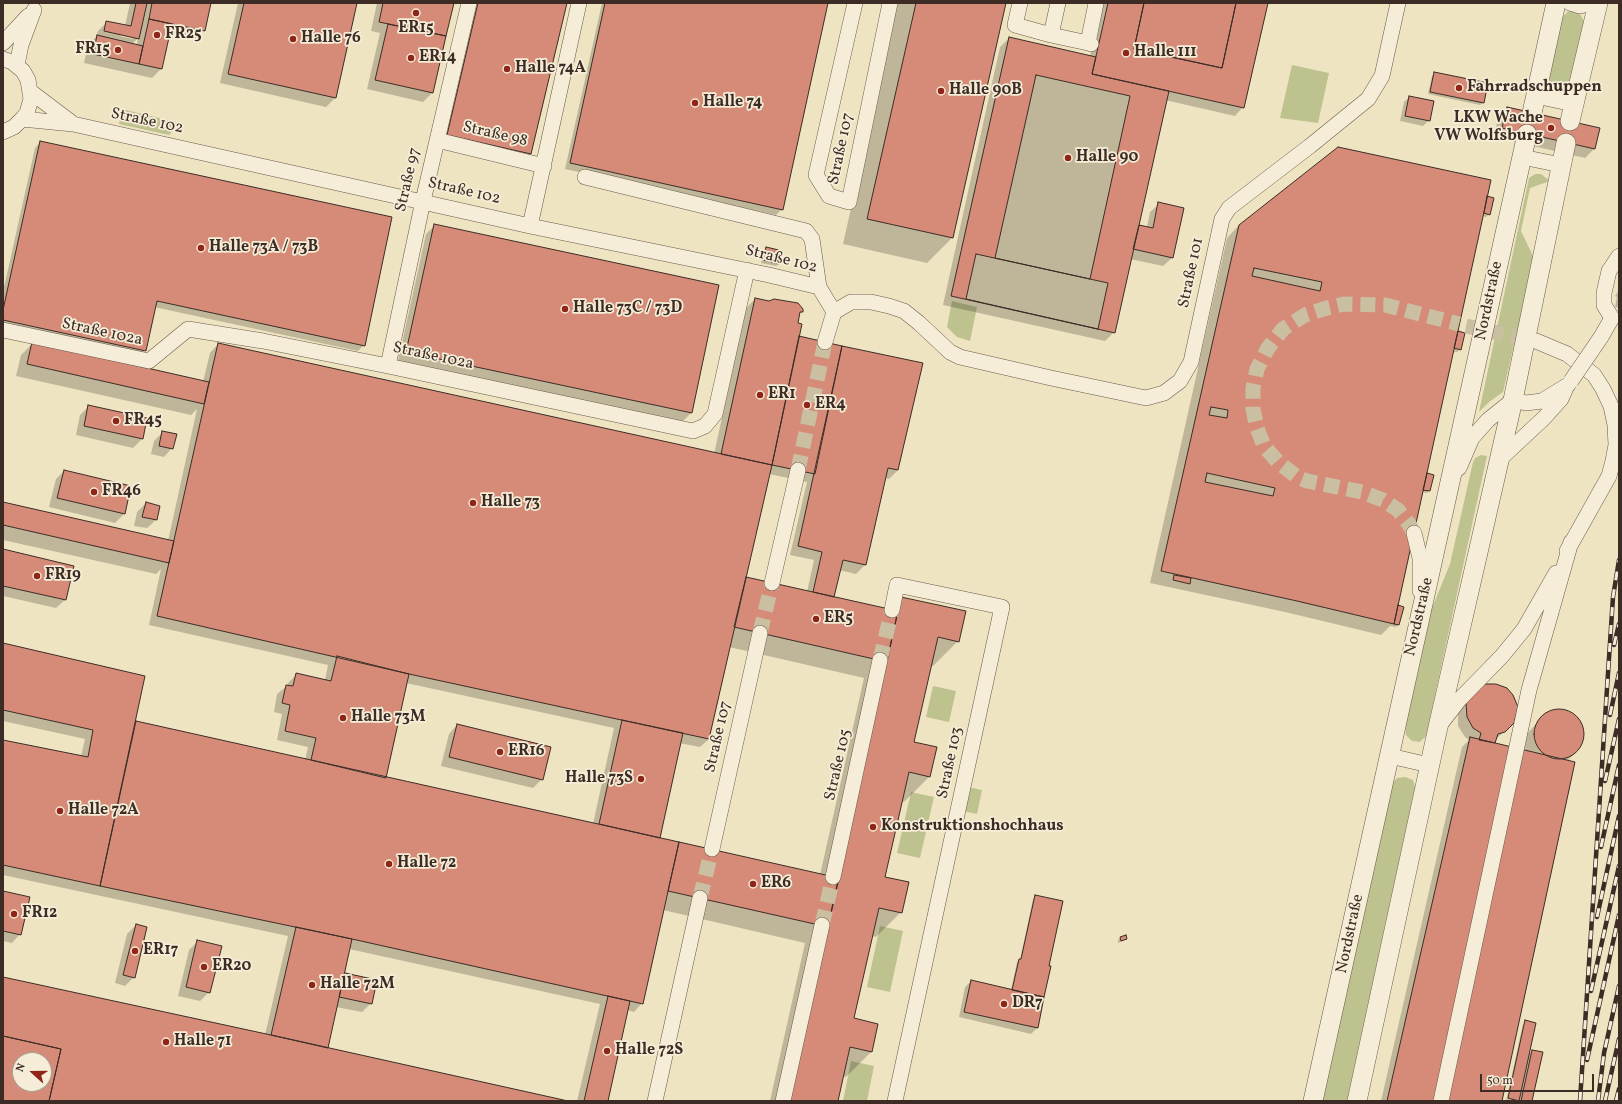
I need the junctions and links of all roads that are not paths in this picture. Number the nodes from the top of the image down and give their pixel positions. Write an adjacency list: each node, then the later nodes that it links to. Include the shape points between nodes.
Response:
1 (469, 3): 26 (street, Straße 97)
2 (578, 3): 30 (street, Straße 98)
3 (855, 3): 4 (street, Straße 107, via 816,175 829,196 849,202)
4 (890, 3)
5 (1020, 3): 14 (street, via 1015,25)
6 (1058, 3): 14 (street)
7 (1096, 3): 14 (street, via 1089,43)
8 (1398, 3): 37 (street, Straße 101, via 1382,76 1368,99 1229,208 1222,219 1191,362 1180,381 1164,393 1146,398 960,357 950,352 904,311 871,302 850,302)
9 (1556, 3): 18 (street)
10 (1570, 3): 11 (street, via 1580,6)
11 (1591, 3)
12 (1598, 3): 19 (street)
13 (38, 7): 15 (street); 16 (street)
14 (1051, 35)
15 (3, 43)
16 (10, 62): 17 (street, via 28,80)
17 (31, 92): 21 (street, via 30,106); 23 (street, Straße 102)
18 (1536, 94): 19 (street); 20 (street)
19 (1574, 102): 22 (street)
20 (1532, 113)
21 (22, 119): 23 (street, Straße 102); 24 (street, via 14,127)
22 (1570, 121)
23 (73, 124): 32 (street, Straße 102)
24 (3, 132)
25 (1527, 134): 28 (street, Nordstraße)
26 (437, 140): 30 (street, Straße 98); 32 (street, Straße 97)
27 (1566, 143): 29 (street)
28 (1522, 156): 29 (street); 46 (street, Nordstraße)
29 (1561, 165): 43 (street)
30 (544, 166): 33 (street, Straße 98)
31 (585, 177): 36 (street, via 806,231 812,239)
32 (423, 201): 33 (street, Straße 102); 41 (street, Straße 97)
33 (530, 226): 35 (street, Straße 102)
34 (1619, 256): 42 (street, bridge, via 1609,271 1604,293 1604,306 1612,318)
35 (747, 270): 36 (street, Straße 102); 41 (street, Straße 102a, via 714,414 706,426 693,431)
36 (819, 287): 37 (street, Straße 102)
37 (834, 312): 40 (street)
38 (3, 330): 41 (street, Straße 102a, via 149,361 188,328)
39 (1536, 341): 48 (street, via 1567,354 1594,375 1611,406 1615,425 1616,445 1609,476)
40 (825, 342)
41 (388, 366)
42 (1569, 383): 43 (street, via 1542,401 1526,403); 44 (street, via 1561,399 1544,418)
43 (1513, 400): 44 (street); 46 (street, via 1488,420 1472,438)
44 (1499, 460): 54 (street)
45 (798, 470): 49 (street)
46 (1449, 490): 51 (street, Nordstraße)
47 (1414, 533): 51 (street, via 1420,558)
48 (1571, 542): 54 (street, via 1524,629 1502,656 1459,700); 66 (street, via 1529,690)
49 (772, 583)
50 (892, 610): 63 (street, Straße 103, via 896,589 1002,607)
51 (1420, 617): 55 (street, Nordstraße)
52 (760, 633): 57 (street, Straße 107)
53 (880, 660): 58 (street, Straße 105)
54 (1438, 727): 56 (street)
55 (1390, 756): 56 (street); 64 (street, Nordstraße)
56 (1430, 765): 65 (street)
57 (712, 850)
58 (833, 877)
59 (700, 898): 61 (street)
60 (822, 925): 62 (street)
61 (655, 1101)
62 (783, 1101)
63 (895, 1101)
64 (1314, 1101)
65 (1357, 1101)
66 (1441, 1101)

